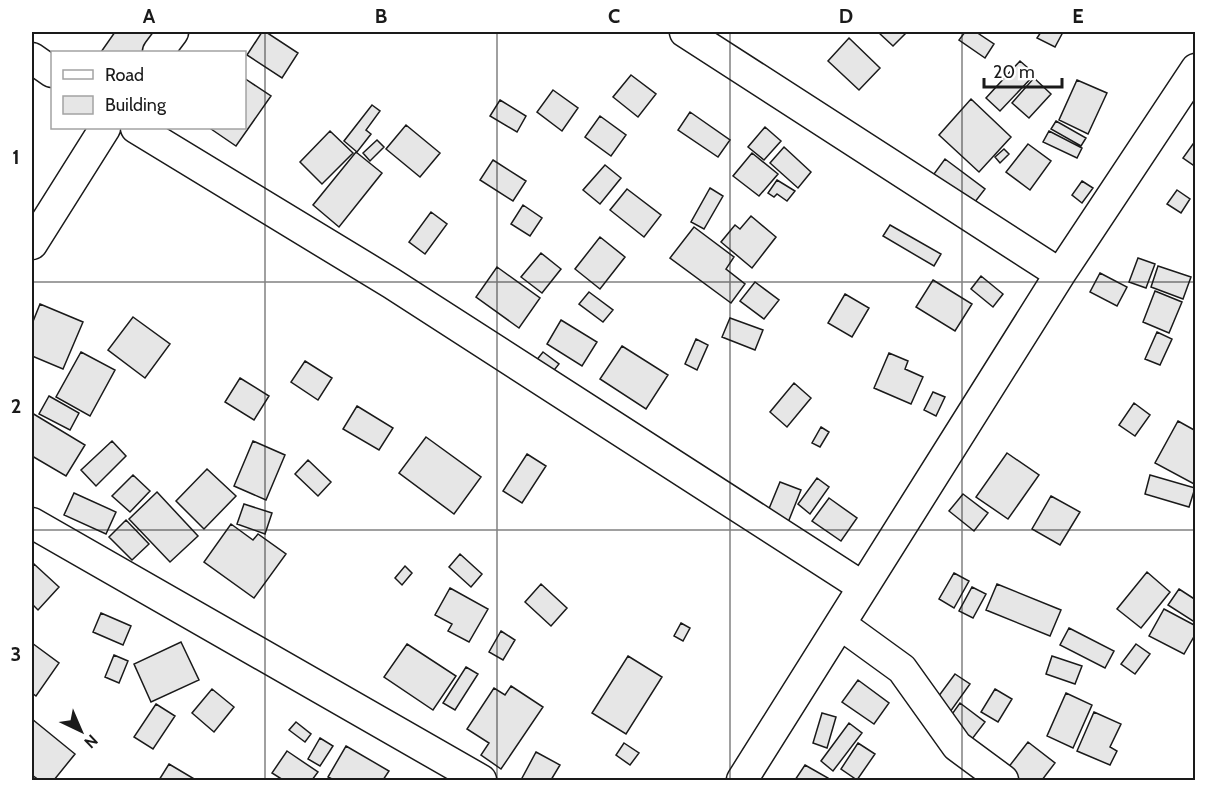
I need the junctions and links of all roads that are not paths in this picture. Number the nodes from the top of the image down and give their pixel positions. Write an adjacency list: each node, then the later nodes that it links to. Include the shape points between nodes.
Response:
1 (173, 32): 3 (street)
2 (686, 32): 10 (street)
3 (159, 51)
4 (32, 58): 6 (street)
5 (1196, 69): 10 (street)
6 (51, 71)
7 (104, 129): 9 (street)
8 (138, 129): 12 (street, via 391,283)
9 (32, 244)
10 (1060, 274): 12 (street)
11 (32, 523): 14 (street)
12 (863, 587): 13 (street)
13 (840, 624): 15 (street); 16 (street, via 902,669 957,746)
14 (481, 780)
15 (742, 780)
16 (1002, 780)

